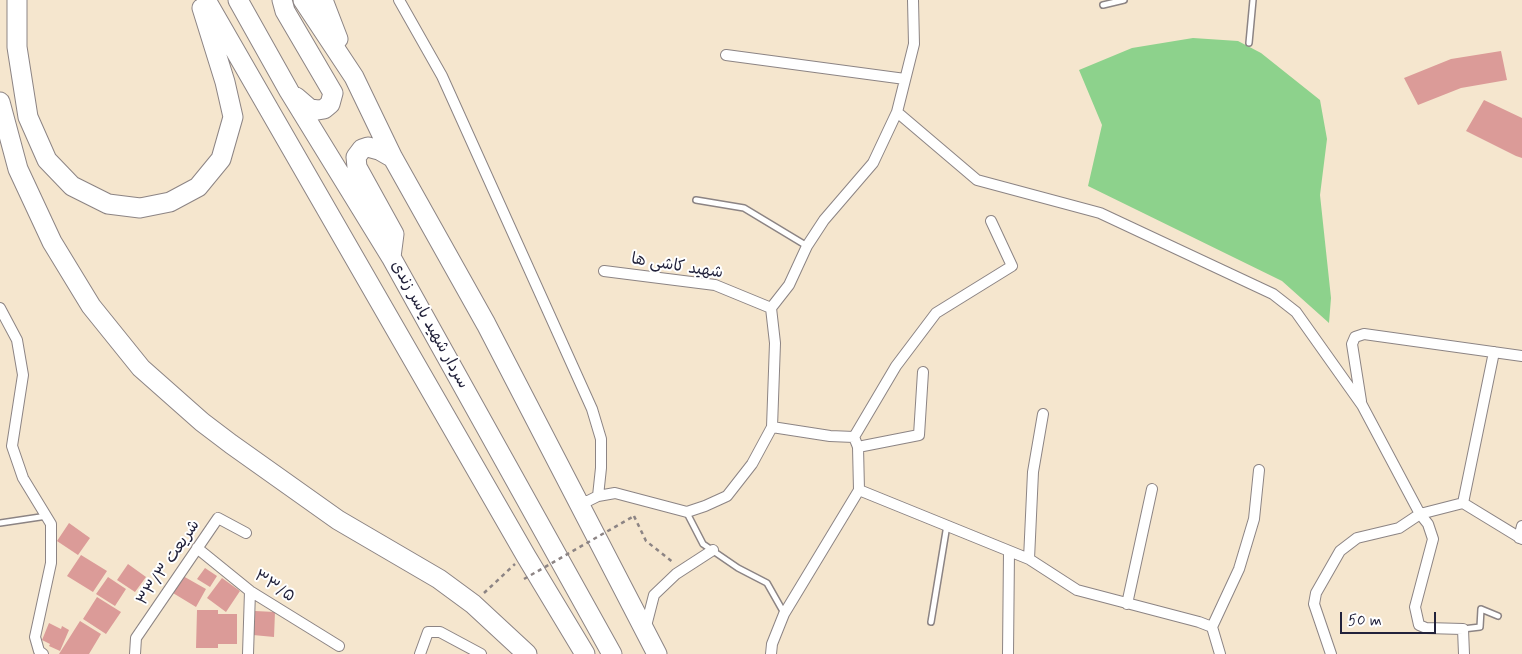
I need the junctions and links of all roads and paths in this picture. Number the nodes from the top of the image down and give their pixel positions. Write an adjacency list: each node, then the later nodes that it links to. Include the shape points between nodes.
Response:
1 (17, 0): 2 (highway, via 18,47 28,117 47,160 72,186 108,204 140,208 170,202 198,187 221,159 226,142 233,117)
2 (199, 0)
3 (206, 0): 52 (highway)
4 (238, 0): 17 (highway, سردار شهید یاسر زندی)
5 (282, 0): 17 (highway, via 333,93 330,104 324,109 310,109)
6 (303, 0): 15 (highway)
7 (323, 0): 15 (highway)
8 (399, 0): 38 (street, via 442,76 592,409 601,440)
9 (913, 0): 16 (street, via 914,44)
10 (1124, 0): 12 (lane)
11 (1253, 0): 13 (lane)
12 (1104, 5)
13 (1249, 43)
14 (726, 55): 16 (street)
15 (354, 77): 20 (highway)
16 (905, 79): 19 (street)
17 (290, 91): 24 (highway, سردار شهید یاسر زندی)
18 (0, 102): 57 (highway, via 18,169 52,242 91,306 141,368 231,444 338,520 440,579)
19 (897, 112): 23 (street, via 873,163 824,220); 31 (street, via 978,180 1100,213 1273,294 1296,312)
20 (394, 158): 24 (highway, via 368,147 356,157 357,167 394,234); 39 (highway, via 486,324)
21 (696, 200): 23 (lane, via 744,208)
22 (991, 221): 34 (street, via 1012,266 936,313 896,366)
23 (807, 246): 27 (street, via 789,285)
24 (391, 257): 73 (highway, سردار شهید یاسر زندی)
25 (604, 271): 27 (street, شهید کاشی ها, via 715,285)
26 (0, 308): 43 (street, via 17,340 23,374 12,446 23,478)
27 (771, 308): 33 (street, via 775,343)
28 (1494, 352): 29 (street); 31 (street, via 1364,334 1355,337 1352,344); 40 (street)
29 (1522, 356)
30 (923, 372): 34 (street, via 919,435)
31 (1362, 405): 42 (street)
32 (1043, 414): 53 (street, via 1033,472)
33 (772, 427): 34 (street); 41 (street, via 752,464 727,496)
34 (856, 442): 37 (street)
35 (1259, 470): 62 (street, via 1249,536)
36 (1152, 489): 58 (street)
37 (859, 490): 45 (street); 59 (street)
38 (598, 496): 39 (street); 41 (street, via 615,493)
39 (578, 501): 64 (highway)
40 (1463, 503): 42 (street); 48 (street)
41 (687, 512): 50 (lane, via 703,544)
42 (1420, 514): 63 (street, via 1433,539 1415,607 1418,625); 78 (street, via 1400,528 1357,538 1340,551 1316,593 1314,604)
43 (47, 516): 44 (lane); 66 (street, via 51,524 51,563 35,637)
44 (0, 523)
45 (947, 525): 51 (street); 61 (lane)
46 (1522, 526): 48 (street)
47 (246, 533): 49 (street, شریعت ۳۳/۳, via 218,518)
48 (1520, 539)
49 (197, 548): 56 (street, ۳۳/۵); 67 (street, شریعت ۳۳/۳, via 136,638)
50 (713, 550): 54 (street); 59 (lane, via 766,583)
51 (1009, 551): 53 (street); 76 (street)
52 (526, 556): 57 (path); 72 (highway)
53 (1029, 559): 58 (street, via 1077,590)
54 (683, 570): 55 (path, bridge, via 646,541 634,516); 64 (street, via 654,595)
55 (524, 579)
56 (250, 591): 65 (street, ۳۳/۵); 68 (street)
57 (473, 604): 71 (highway)
58 (1127, 604): 62 (street)
59 (784, 614): 75 (street)
60 (1498, 616): 63 (lane, via 1481,610 1480,627)
61 (931, 622)
62 (1212, 627): 77 (street)
63 (1463, 629): 79 (street)
64 (645, 631): 74 (highway)
65 (339, 646)
66 (43, 654)
67 (135, 654)
68 (248, 654)
69 (420, 654): 70 (street, via 428,632 440,632)
70 (481, 654)
71 (527, 654)
72 (585, 654)
73 (612, 654)
74 (657, 654)
75 (771, 654)
76 (1008, 654)
77 (1220, 654)
78 (1331, 654)
79 (1464, 654)

